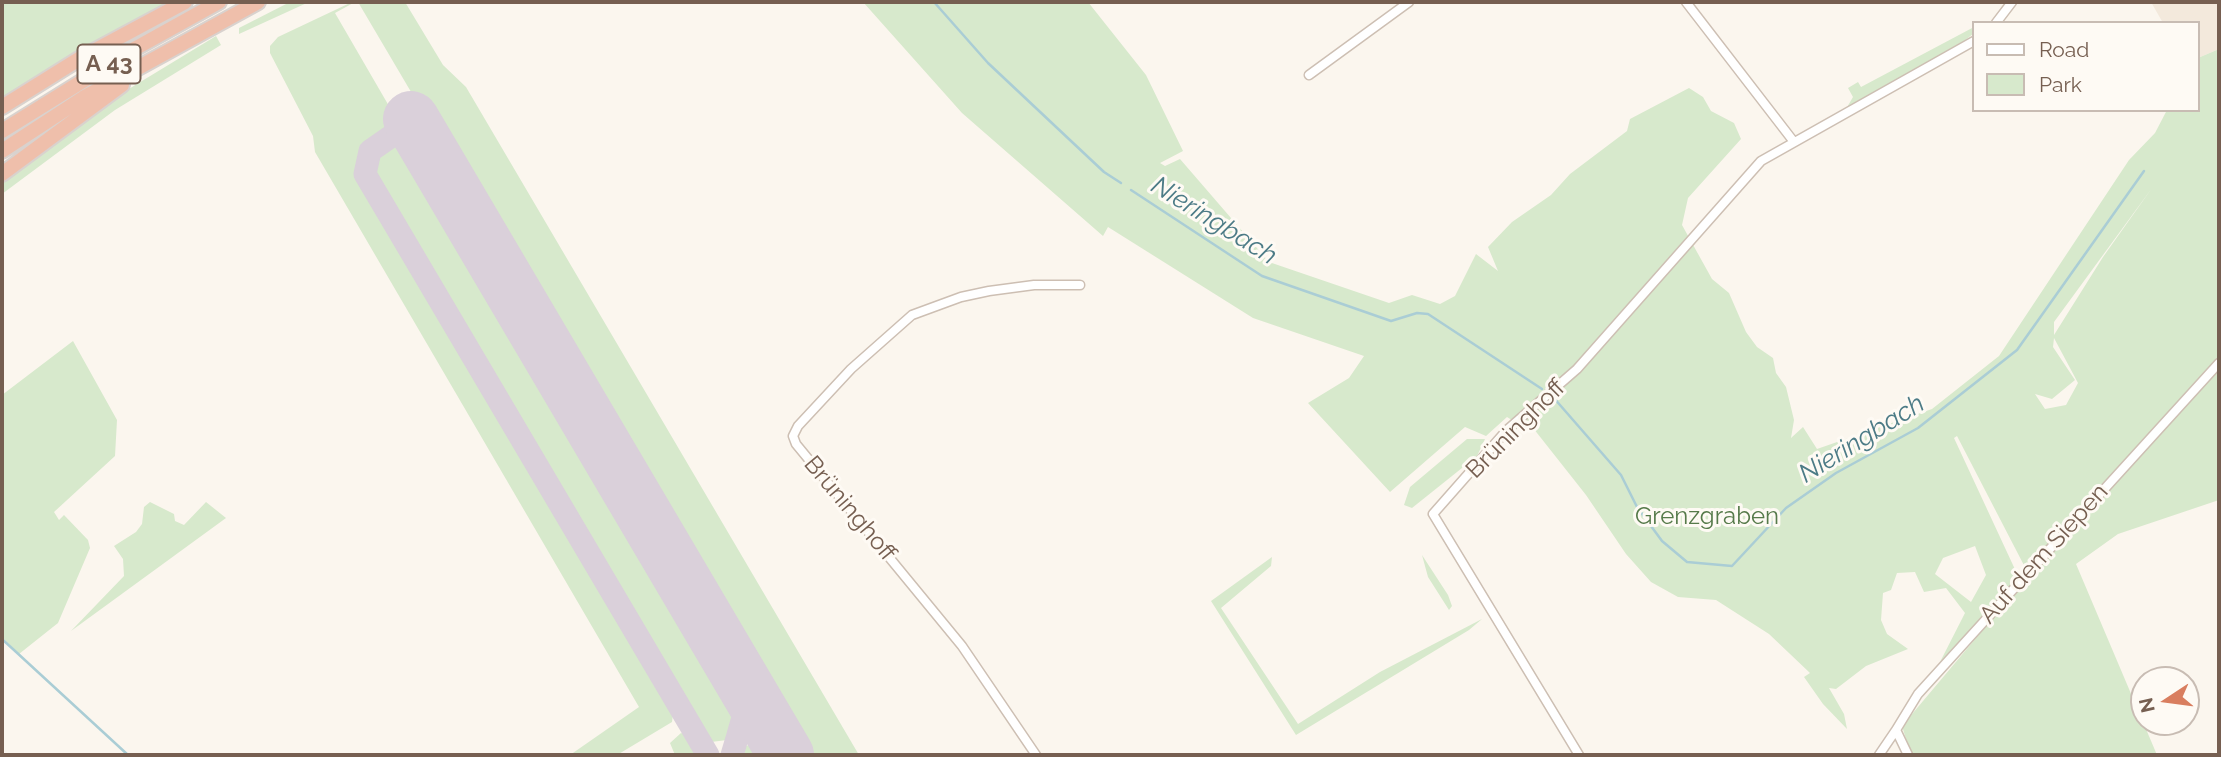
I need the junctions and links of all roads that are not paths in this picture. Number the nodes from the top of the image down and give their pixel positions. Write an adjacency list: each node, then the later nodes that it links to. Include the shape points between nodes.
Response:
1 (185, 2): 11 (highway)
2 (219, 2): 12 (highway, A 43)
3 (258, 2): 9 (highway, A 43)
4 (1409, 2): 10 (street)
5 (1686, 2): 13 (street)
6 (2012, 2): 7 (street)
7 (1998, 21)
8 (1972, 42): 13 (street, Brüninghoff)
9 (158, 55): 14 (highway, A 43); 15 (highway)
10 (1309, 75)
11 (2, 107)
12 (2, 131)
13 (1794, 142): 20 (street, Brüninghoff, via 1761,161 1577,369 1507,430 1433,514)
14 (2, 151)
15 (2, 174)
16 (1080, 285): 19 (street, Brüninghoff, via 989,291 912,315 851,369 793,436 962,646)
17 (2219, 363): 18 (street, Auf dem Siepen, via 1936,675)
18 (1896, 730): 21 (street); 22 (street)
19 (1037, 755)
20 (1579, 755)
21 (1879, 755)
22 (1908, 755)

